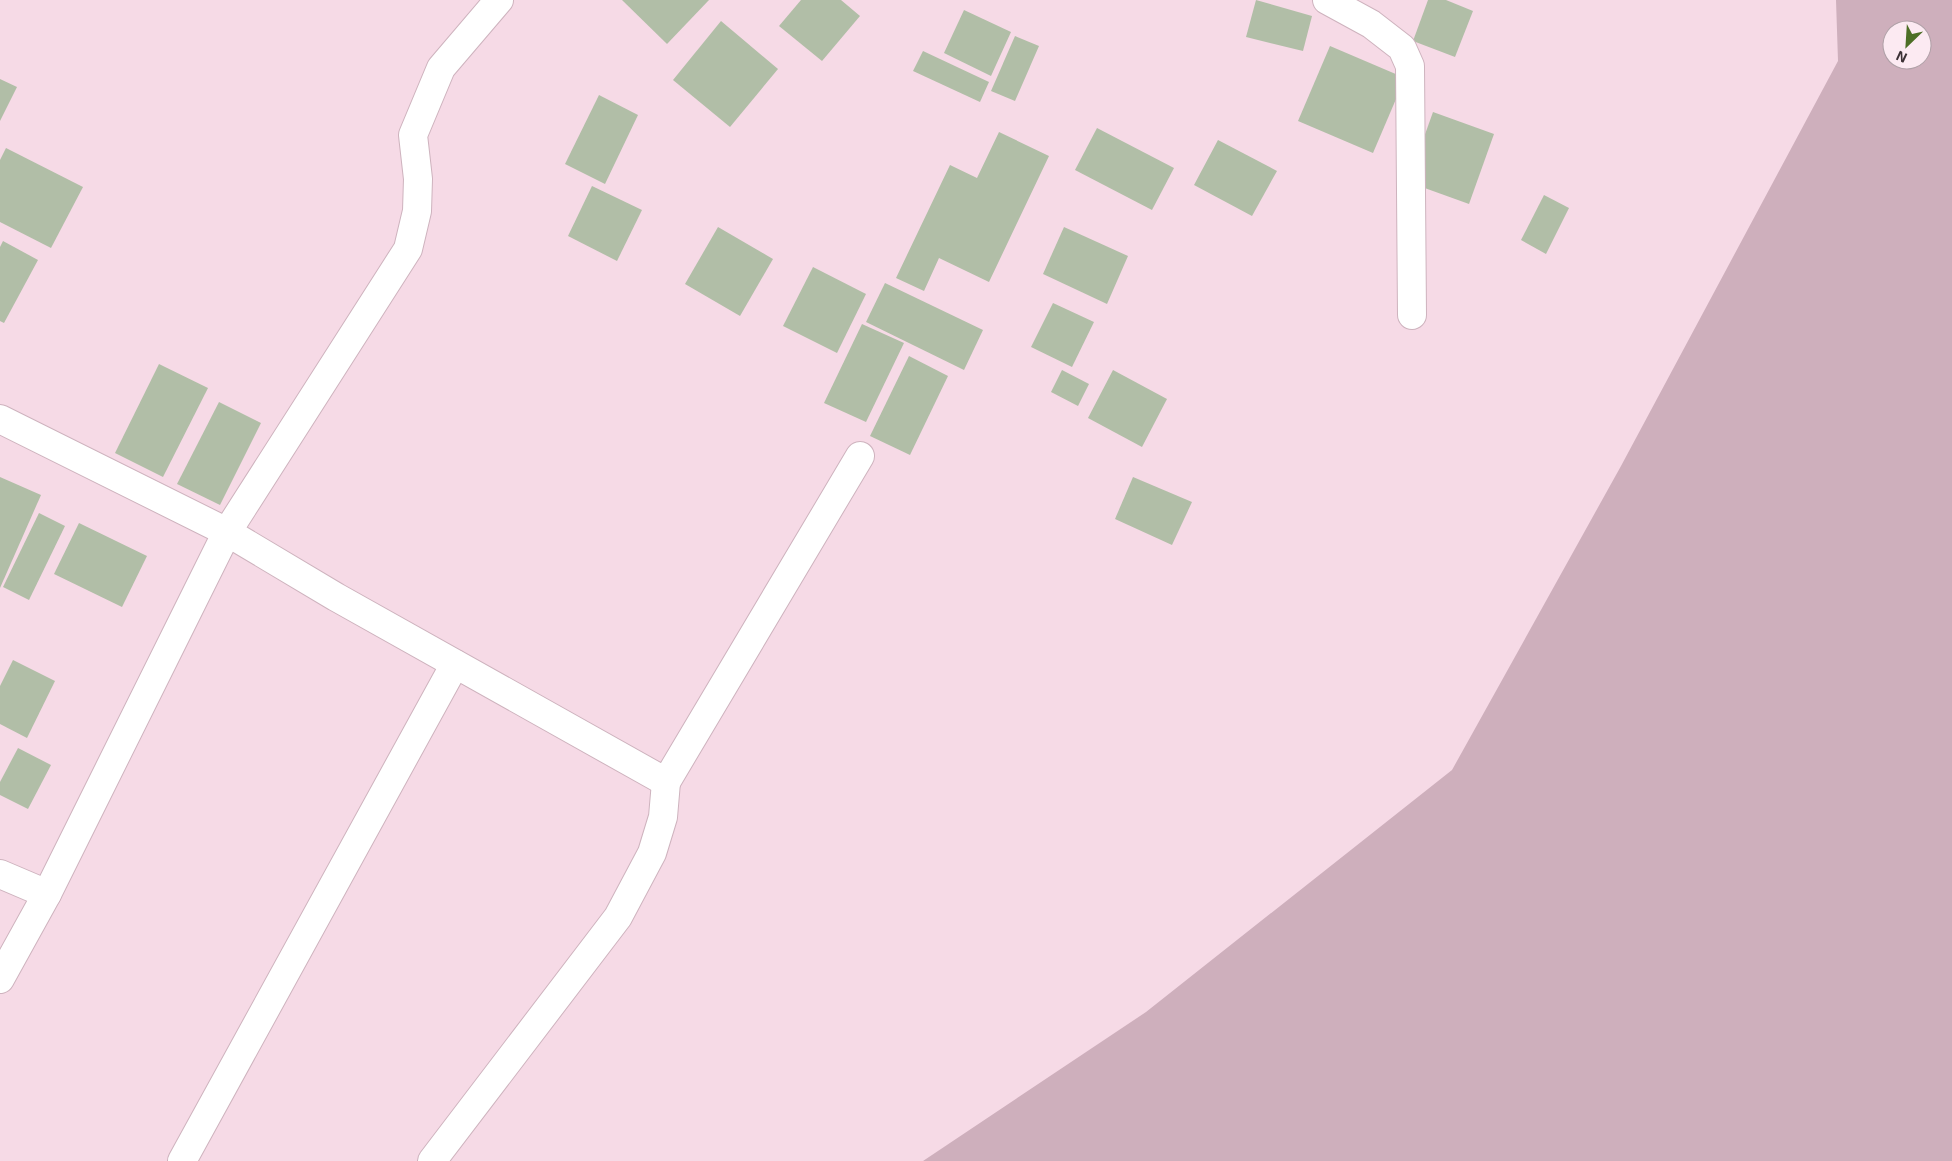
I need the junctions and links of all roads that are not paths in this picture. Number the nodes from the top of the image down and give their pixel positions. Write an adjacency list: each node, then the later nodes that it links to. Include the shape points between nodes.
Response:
1 (499, 0): 6 (street, via 441,68 413,135 418,179 417,211 408,248)
2 (1328, 0): 3 (street, via 1371,24 1402,48 1410,66)
3 (1412, 315)
4 (0, 419): 6 (street)
5 (860, 456): 8 (street)
6 (227, 532): 7 (street); 10 (street)
7 (455, 664): 8 (street); 12 (street)
8 (666, 782): 13 (street, via 663,816 652,853 618,917)
9 (0, 874): 10 (street)
10 (46, 894): 11 (street)
11 (0, 979)
12 (182, 1161)
13 (432, 1161)

